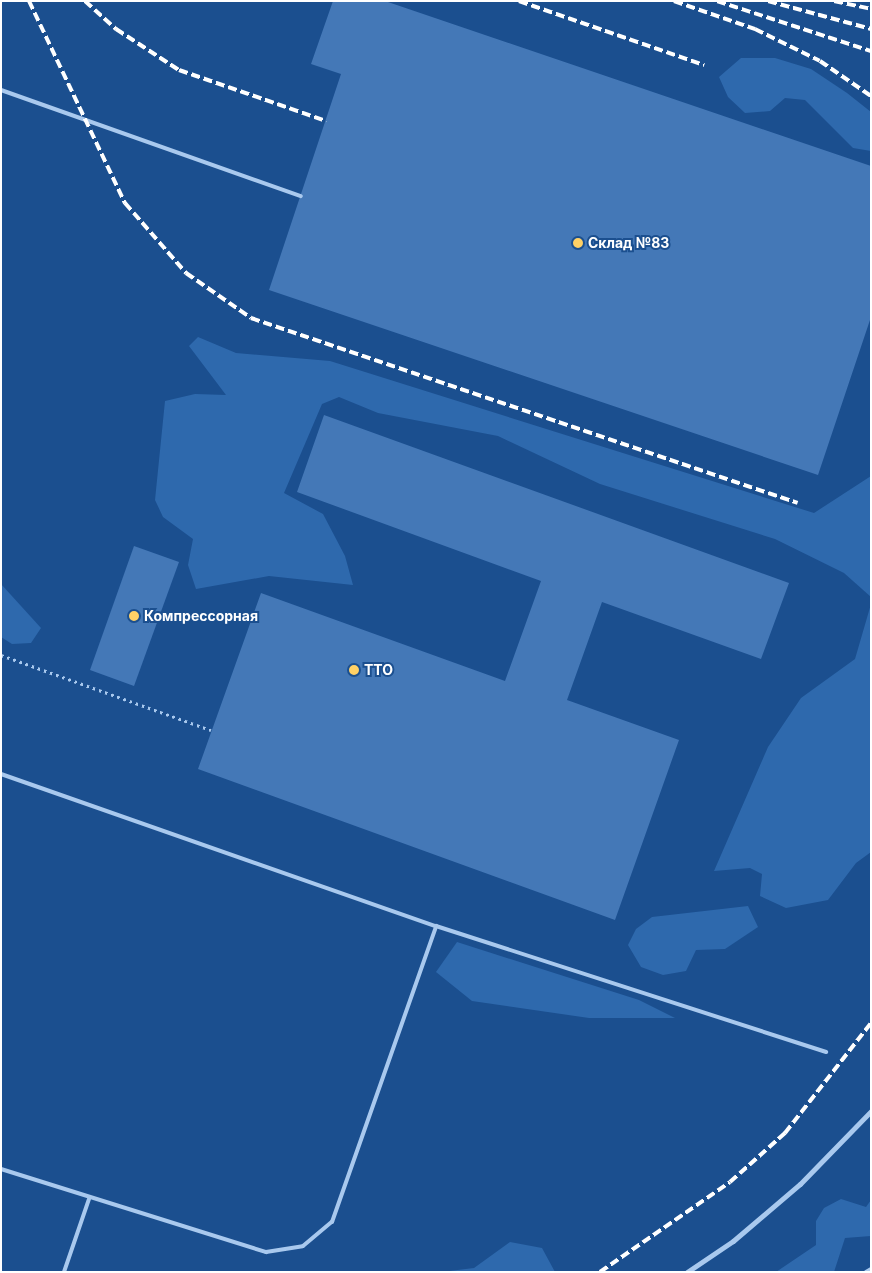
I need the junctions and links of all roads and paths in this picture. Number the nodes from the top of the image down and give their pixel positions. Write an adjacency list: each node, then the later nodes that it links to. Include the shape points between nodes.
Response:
1 (1, 90): 2 (lane)
2 (300, 196)
3 (1, 655): 4 (path)
4 (212, 730)
5 (1, 774): 6 (lane)
6 (436, 926): 7 (lane); 10 (lane, via 332,1222 303,1246 266,1252)
7 (826, 1052)
8 (871, 1112): 13 (street, via 800,1184 733,1241)
9 (1, 1169): 10 (lane)
10 (89, 1199): 12 (lane)
11 (871, 1269): 14 (lane)
12 (64, 1272)
13 (687, 1272)
14 (866, 1272)

